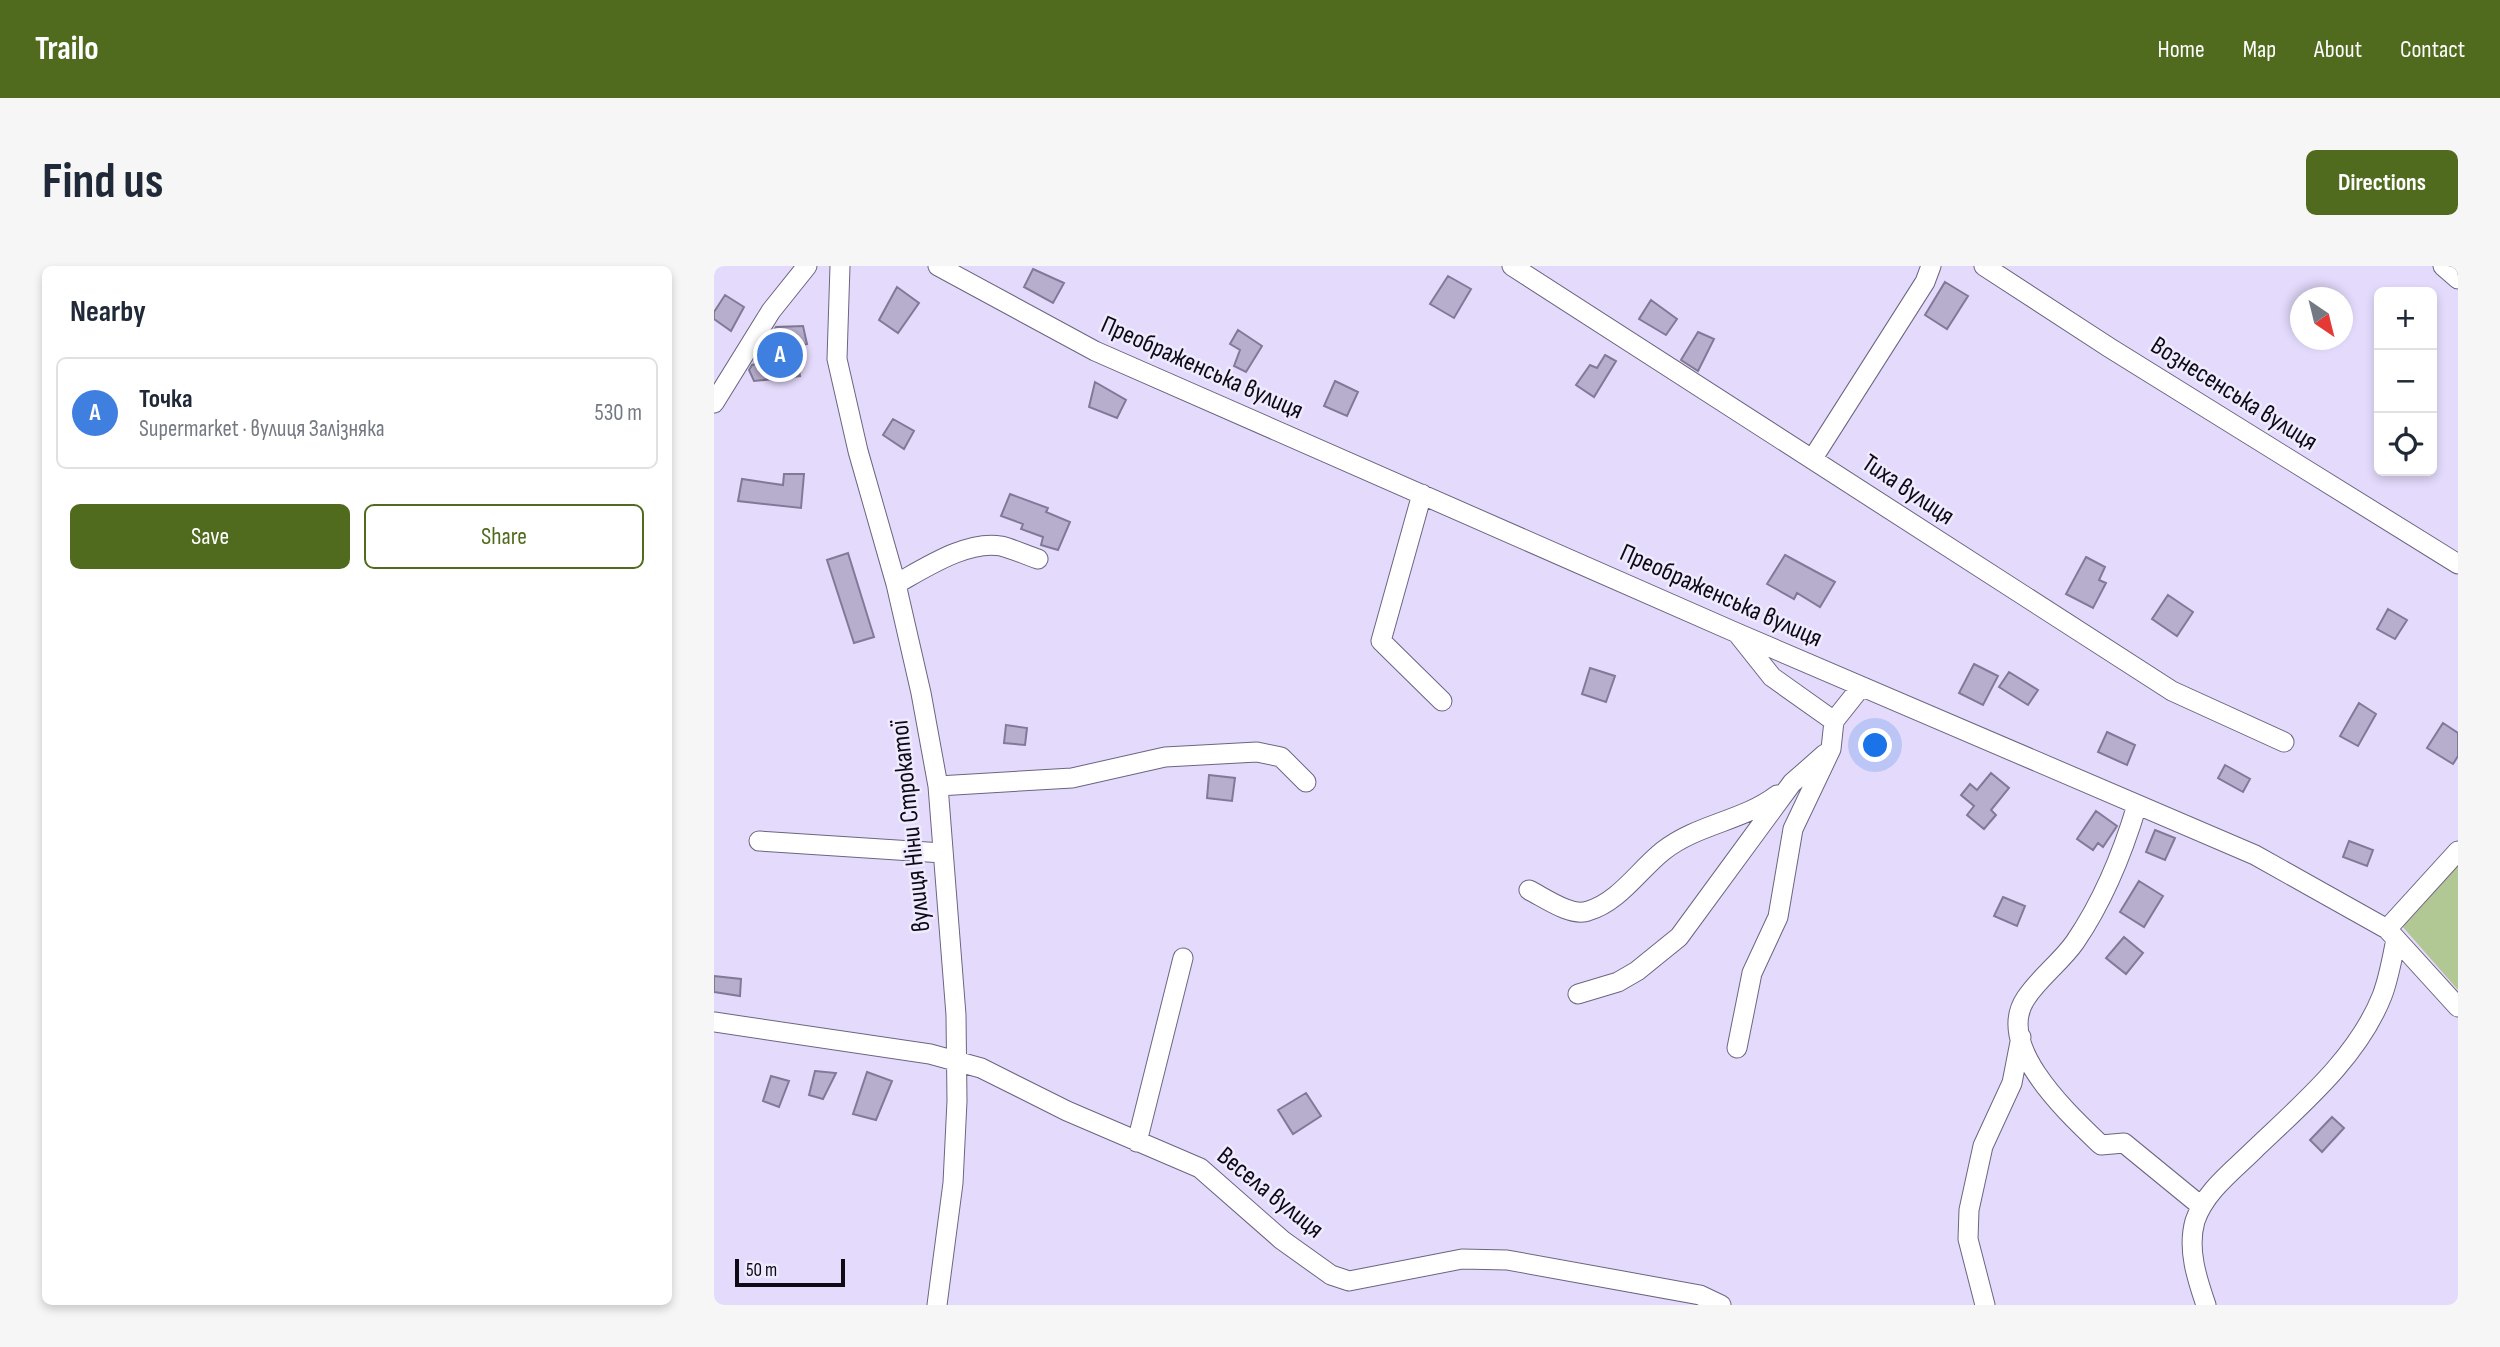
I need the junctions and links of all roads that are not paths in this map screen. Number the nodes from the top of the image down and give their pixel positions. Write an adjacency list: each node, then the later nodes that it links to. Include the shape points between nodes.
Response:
1 (807, 266): 9 (street, via 771,312)
2 (840, 266): 14 (street, вулиця Ніни Строкатої, via 837,359)
3 (938, 266): 11 (street, Преображенська вулиця, via 1095,351)
4 (1512, 266): 10 (street, Тиха вулиця)
5 (1931, 266): 10 (street)
6 (1984, 266): 13 (street, Вознесенська вулиця)
7 (2443, 266): 8 (street)
8 (2458, 279)
9 (714, 403)
10 (1813, 458): 19 (street, Тиха вулиця, via 2172,691)
11 (1422, 494): 15 (street, Преображенська вулиця); 17 (street, via 1381,641)
12 (1038, 559): 14 (street, via 1000,546 982,547)
13 (2458, 564)
14 (896, 584): 23 (street, вулиця Ніни Строкатої)
15 (1737, 633): 16 (street, Преображенська вулиця); 18 (street, via 1772,677)
16 (1861, 687): 18 (street); 24 (street, Преображенська вулиця)
17 (1442, 701)
18 (1834, 721): 20 (street)
19 (2284, 742)
20 (1831, 749): 22 (street); 35 (street, via 1793,829 1778,917 1752,973)
21 (1306, 782): 23 (street, via 1281,757 1257,751 1165,757 1072,778)
22 (1792, 783): 28 (street, via 1763,805 1710,825 1664,851 1630,884 1587,912 1575,912); 31 (street, via 1679,937 1618,982)
23 (938, 786): 27 (street, вулиця Ніни Строкатої)
24 (2137, 805): 29 (street, Преображенська вулиця, via 2255,855); 34 (street, via 2101,897 2075,942 2026,998 2018,1016)
25 (759, 841): 27 (street)
26 (2458, 851): 29 (street)
27 (943, 853): 36 (street, вулиця Ніни Строкатої)
28 (1529, 890)
29 (2392, 934): 32 (street, Преображенська вулиця); 38 (street, via 2381,997 2366,1028 2311,1094)
30 (1183, 958): 37 (street)
31 (1578, 993)
32 (2458, 1007)
33 (714, 1022): 36 (street, Весела вулиця)
34 (2021, 1037): 38 (street, via 2048,1092 2101,1145 2124,1143); 41 (street, via 2012,1083 1983,1146 1969,1210 1968,1239)
35 (1737, 1048)
36 (957, 1060): 37 (street, Весела вулиця); 39 (street, вулиця Ніни Строкатої, via 953,1183)
37 (1137, 1142): 40 (street, Весела вулиця, via 1200,1168 1282,1240 1331,1275 1349,1281 1462,1259 1507,1260 1700,1295)
38 (2201, 1206): 42 (street, via 2192,1250)
39 (937, 1305)
40 (1721, 1305)
41 (1985, 1305)
42 (2206, 1305)

